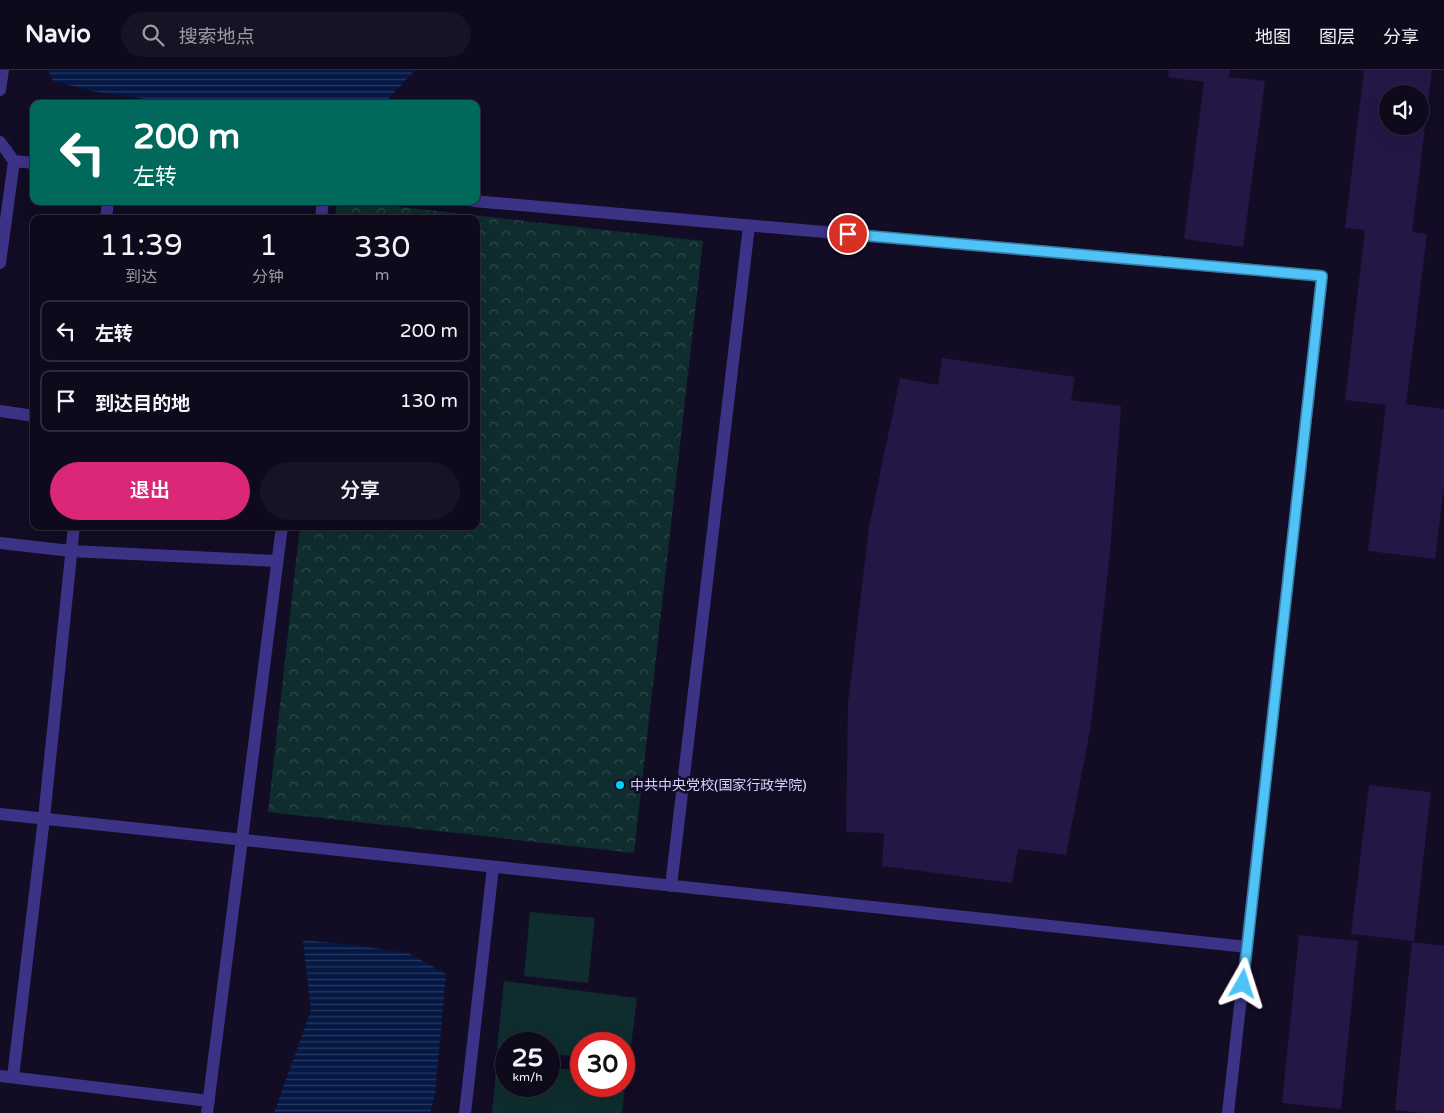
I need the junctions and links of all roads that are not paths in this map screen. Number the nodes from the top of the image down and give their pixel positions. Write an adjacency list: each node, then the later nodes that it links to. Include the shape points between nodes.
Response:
1 (3, 70): 2 (street)
2 (0, 90)
3 (0, 142): 4 (street)
4 (14, 161): 5 (street); 8 (street)
5 (30, 162)
6 (480, 202): 7 (street)
7 (749, 226): 20 (street); 21 (street, via 1322,276)
8 (0, 263)
9 (0, 410): 10 (street)
10 (30, 415)
11 (74, 530): 14 (street)
12 (281, 530): 15 (street)
13 (0, 543): 14 (street)
14 (72, 551): 15 (street); 17 (street)
15 (277, 561): 18 (street)
16 (0, 814): 17 (street)
17 (44, 818): 18 (street); 22 (street)
18 (242, 840): 19 (street); 23 (street)
19 (493, 866): 20 (street); 24 (street)
20 (671, 886): 21 (street)
21 (1247, 947): 25 (street)
22 (6, 1076): 23 (street)
23 (208, 1107)
24 (466, 1113)
25 (1228, 1113)

